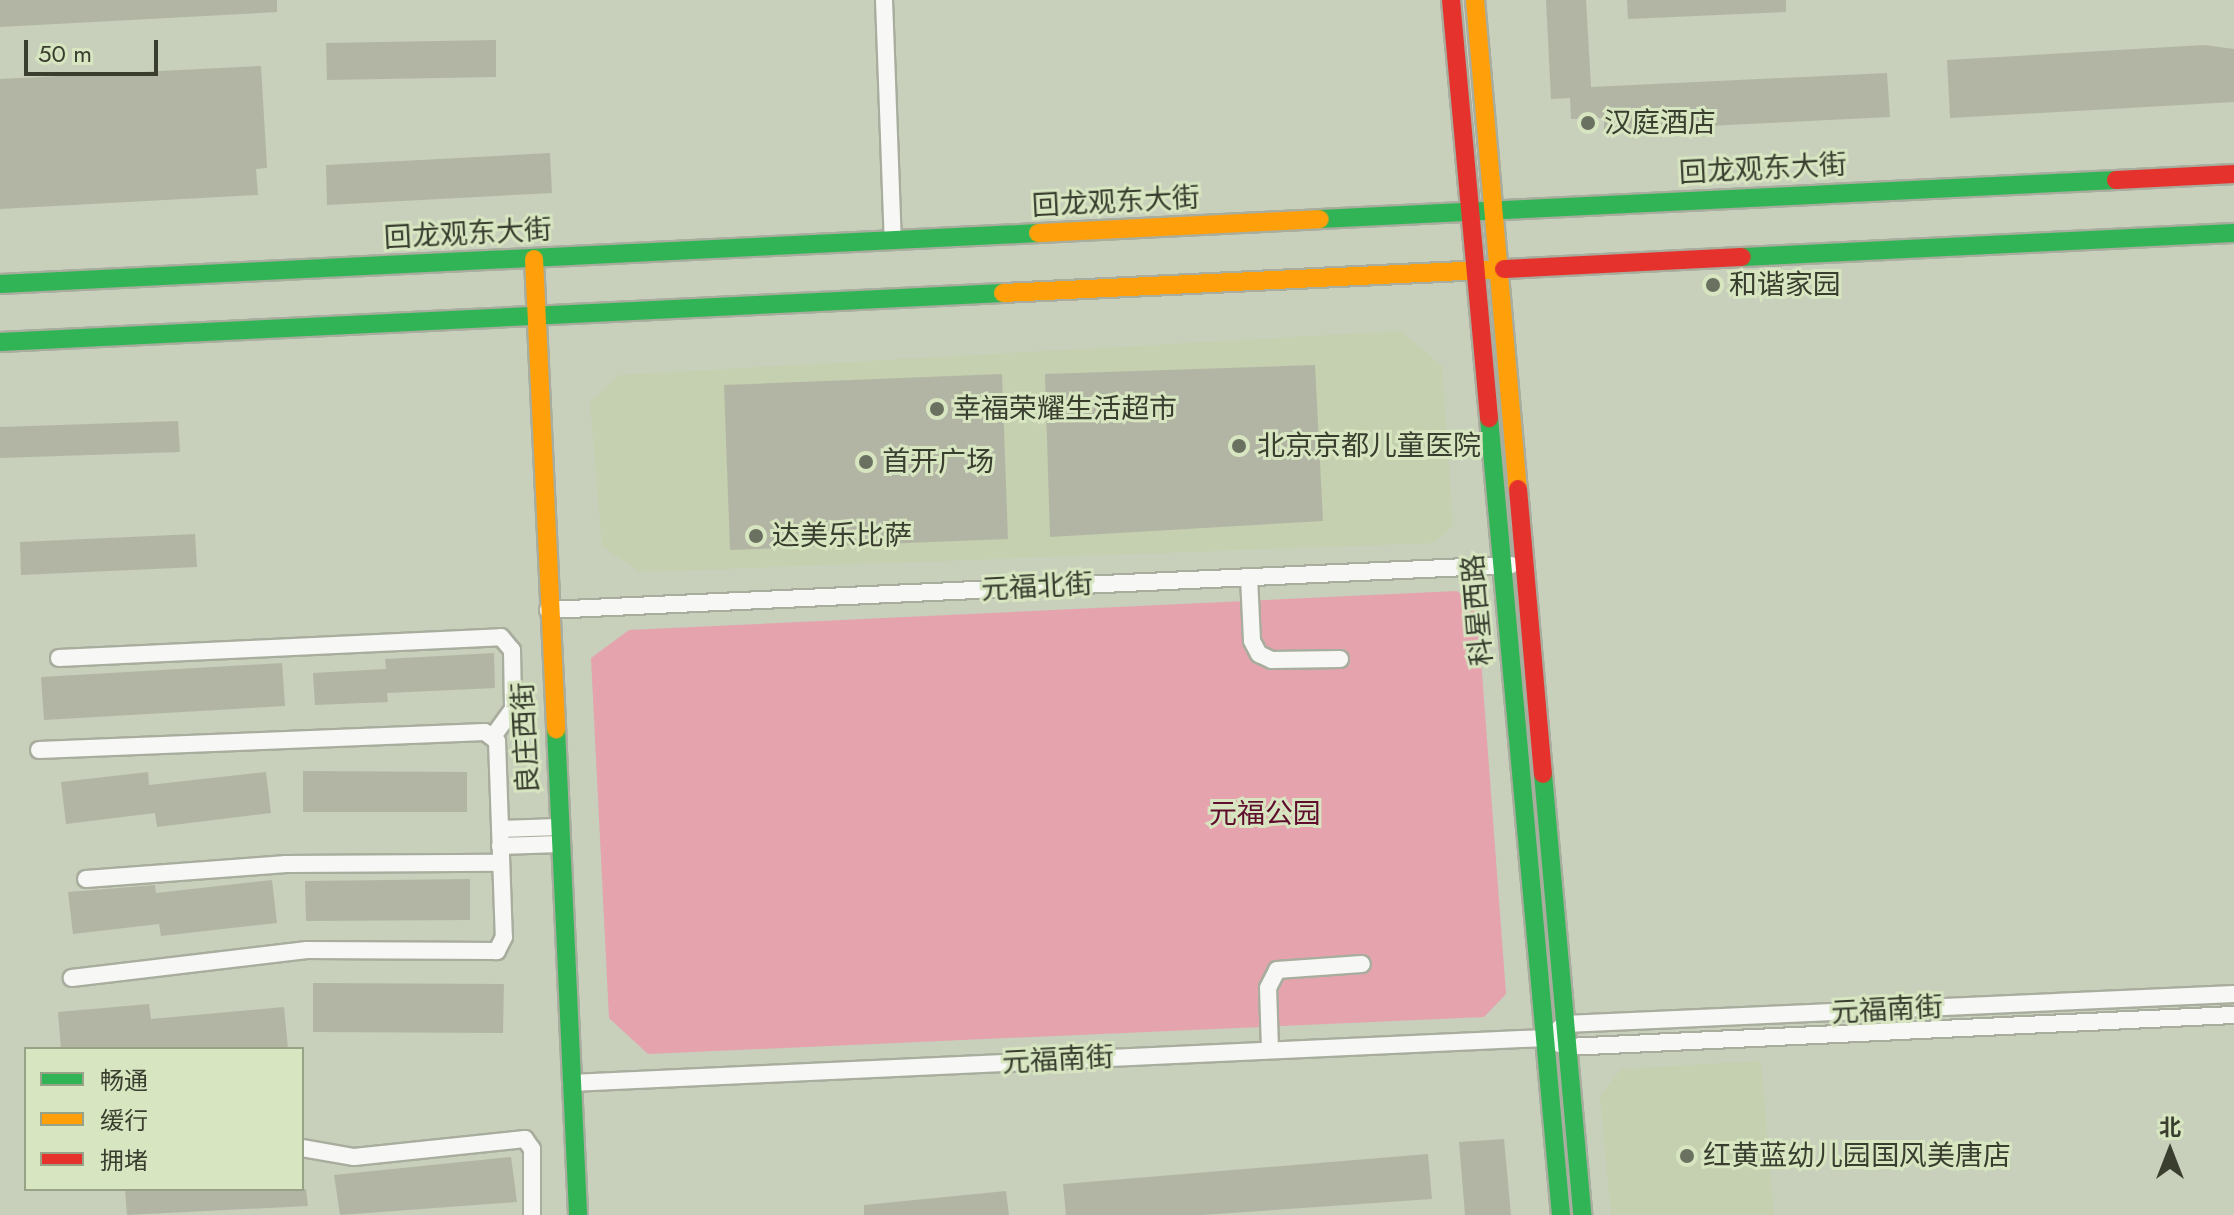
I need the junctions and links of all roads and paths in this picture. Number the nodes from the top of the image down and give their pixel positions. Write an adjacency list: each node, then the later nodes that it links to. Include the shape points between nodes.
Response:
1 (884, 0): 8 (street)
2 (1451, 0): 6 (main road, 科星西路)
3 (1475, 0): 5 (main road, 科星西路)
4 (2234, 174): 5 (main road, 回龙观东大街)
5 (1494, 211): 6 (main road, 回龙观东大街); 10 (main road, 科星西路)
6 (1470, 212): 8 (main road, 回龙观东大街); 11 (main road, 科星西路)
7 (2234, 233): 10 (main road)
8 (893, 241): 9 (main road, 回龙观东大街)
9 (534, 259): 12 (main road, 回龙观东大街); 13 (main road, 良庄西街)
10 (1499, 268): 11 (main road); 15 (main road, 科星西路)
11 (1475, 270): 13 (main road); 16 (main road, 科星西路)
12 (0, 284)
13 (536, 315): 14 (main road); 18 (main road, 良庄西街)
14 (0, 342)
15 (1525, 564): 16 (street, 元福北街); 30 (main road, 科星西路)
16 (1502, 565): 17 (street, 元福北街); 31 (main road, 科星西路)
17 (1249, 577): 18 (street, 元福北街); 20 (street, via 1252,641 1259,654 1272,660)
18 (548, 610): 23 (main road, 良庄西街)
19 (59, 658): 21 (street, via 501,637 511,647 513,709)
20 (1340, 659)
21 (494, 735): 22 (street); 24 (street)
22 (39, 750)
23 (559, 835): 24 (street); 34 (main road, 良庄西街)
24 (500, 846): 25 (street); 27 (street, via 504,941 492,952 307,950)
25 (86, 879)
26 (1362, 964): 33 (street, via 1277,970 1268,988)
27 (72, 978)
28 (2234, 994): 30 (street, 元福南街)
29 (2234, 1015): 32 (street, 元福南街)
30 (1565, 1024): 31 (street); 32 (main road, 科星西路)
31 (1544, 1038): 32 (street, 元福南街); 33 (street, 元福南街); 38 (main road, 科星西路)
32 (1567, 1047): 39 (main road, 科星西路)
33 (1270, 1050): 34 (street, 元福南街)
34 (571, 1083): 37 (main road, 良庄西街)
35 (304, 1148): 36 (street, via 354,1157 525,1139 532,1149)
36 (532, 1215)
37 (578, 1215)
38 (1561, 1215)
39 (1582, 1215)

